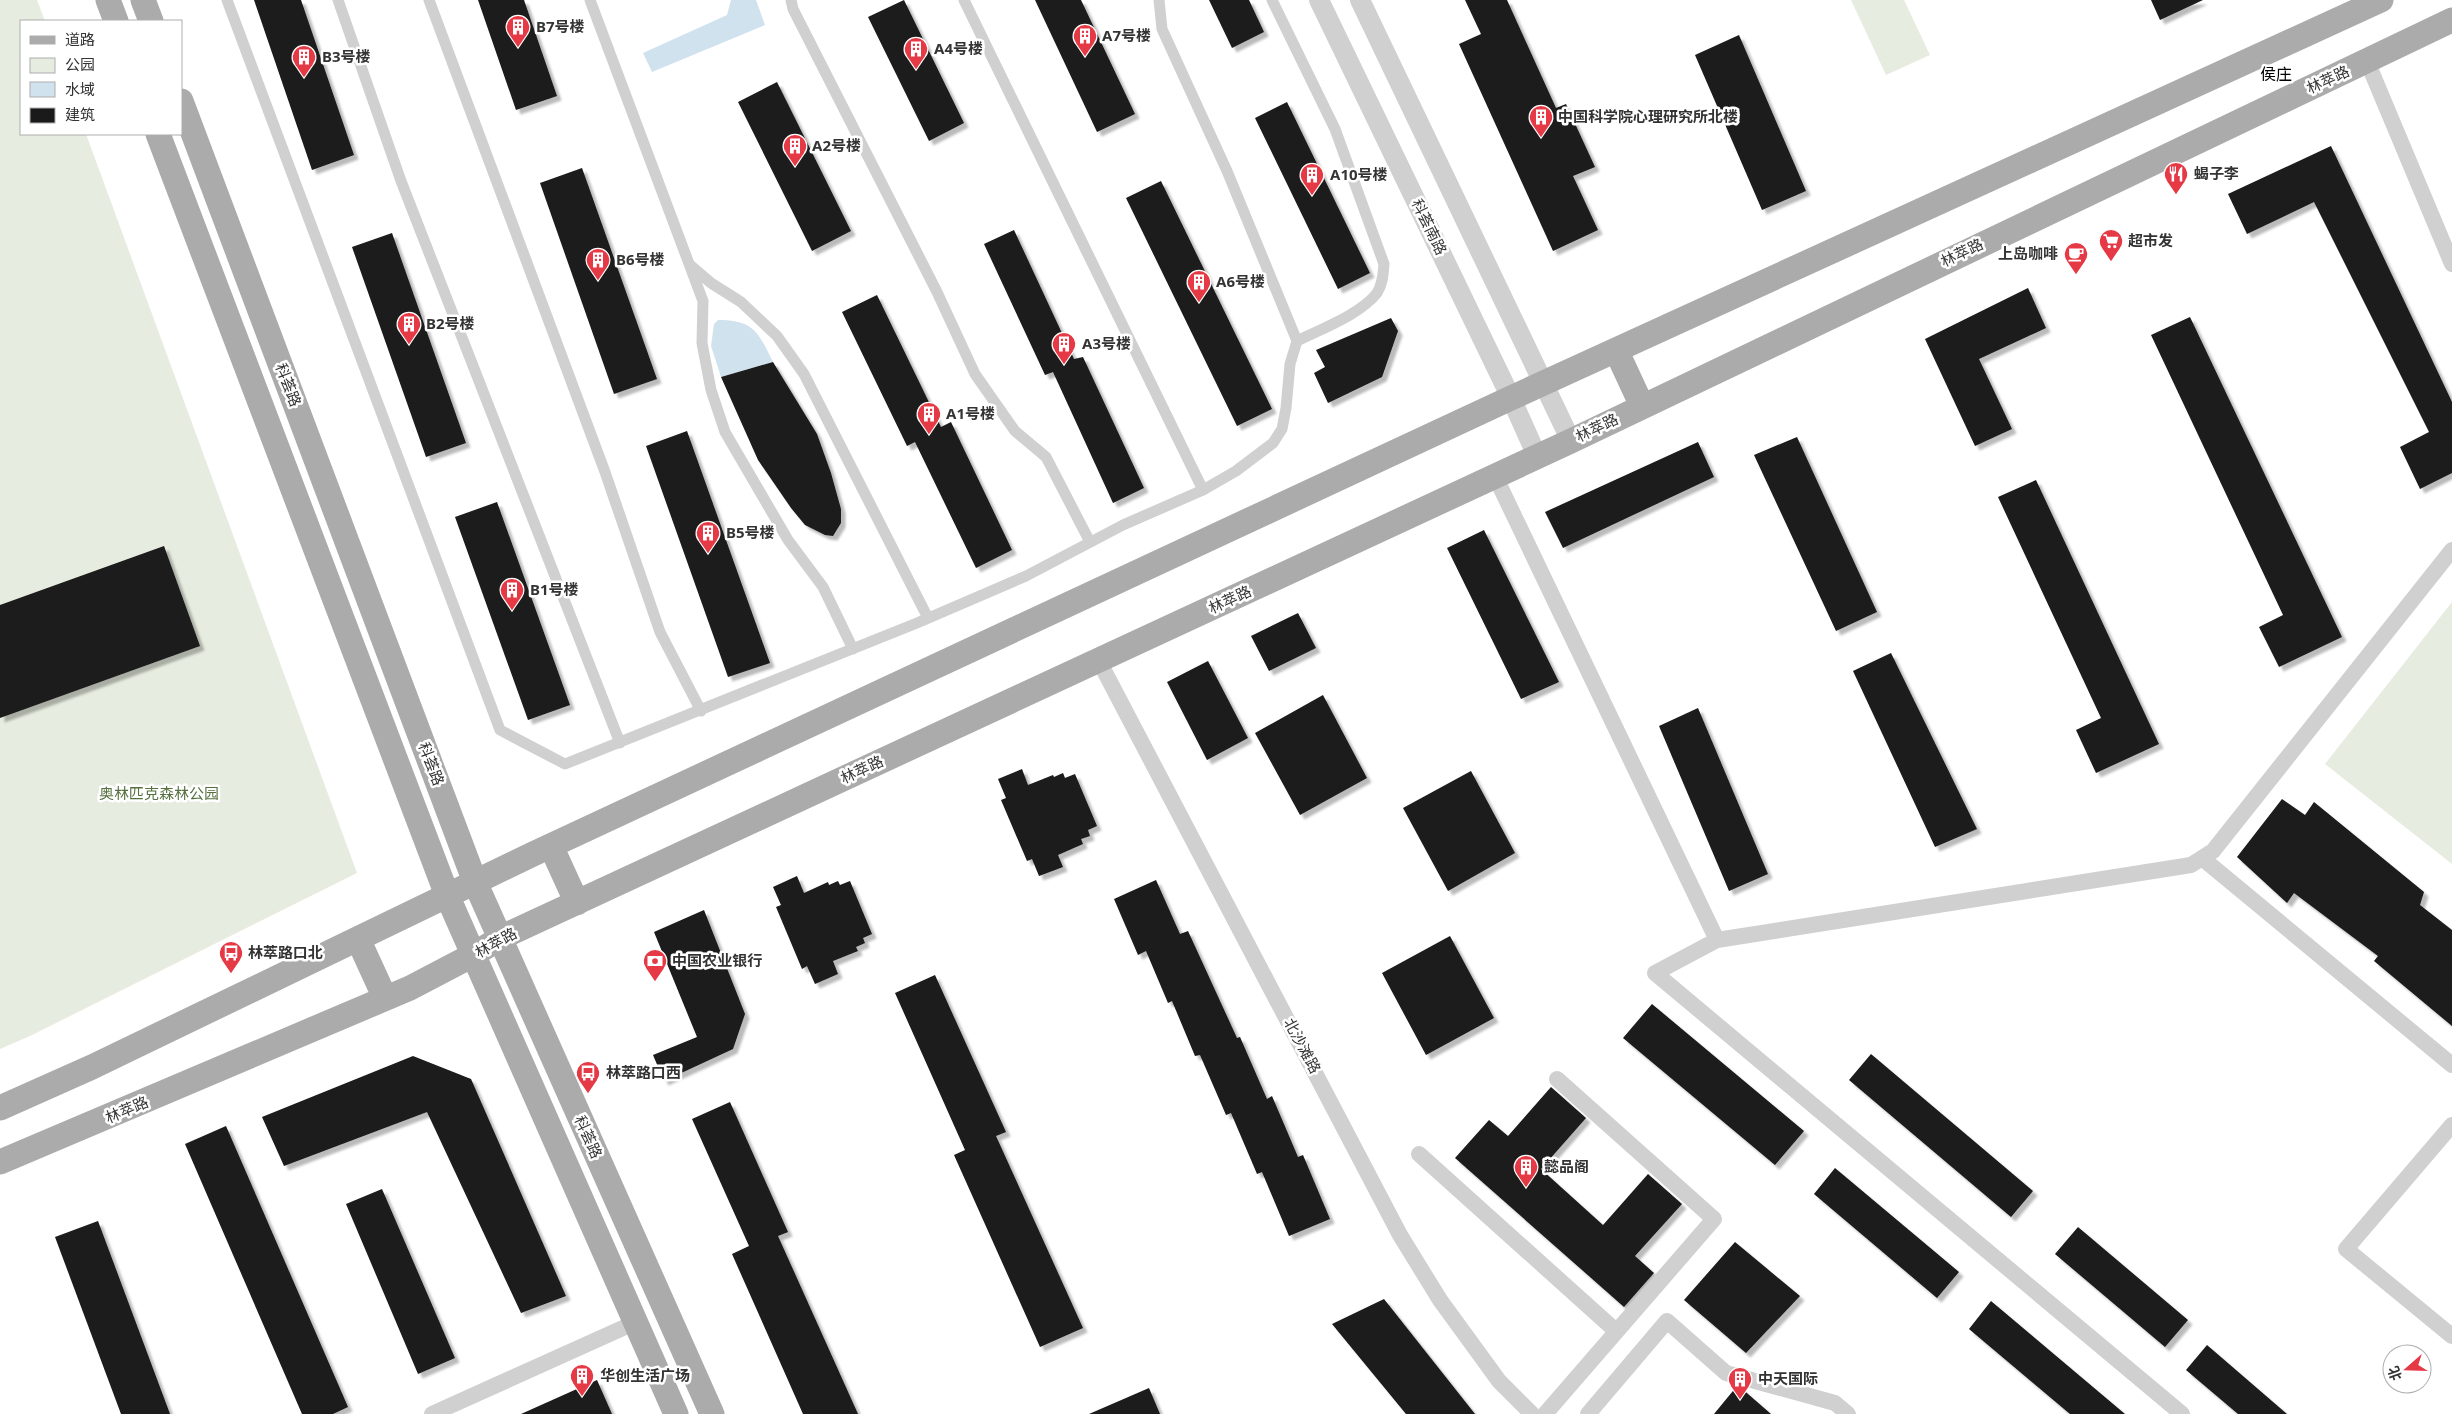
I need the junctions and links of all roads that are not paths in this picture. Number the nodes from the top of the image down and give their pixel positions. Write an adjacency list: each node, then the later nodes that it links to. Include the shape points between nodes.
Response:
1 (108, 0): 14 (main road)
2 (143, 0): 15 (main road)
3 (227, 0): 37 (street, via 500,730 565,764)
4 (338, 0): 37 (street, via 401,182)
5 (429, 0): 36 (street, via 605,472 660,632)
6 (590, 0): 20 (street)
7 (791, 0): 31 (street, via 792,9 937,292 975,374 1015,431 1046,457)
8 (964, 0): 30 (street)
9 (1159, 0): 22 (street, via 1162,29 1227,171)
10 (1272, 0): 22 (street, via 1335,129 1384,264 1383,280 1377,293 1362,307)
11 (1319, 0): 25 (street, 科荟南路)
12 (1360, 0): 24 (street)
13 (2381, 0): 23 (main road)
14 (116, 20)
15 (151, 20)
16 (2452, 20): 17 (main road, 林萃路)
17 (2367, 61): 21 (street); 26 (main road, 林萃路)
18 (182, 105): 40 (main road, 科荟路)
19 (158, 135): 41 (main road, 科荟路)
20 (690, 264): 33 (street, via 711,283 741,302 777,336 804,374); 34 (street, via 702,301 702,343 725,432 788,540 823,587)
21 (2452, 264)
22 (1297, 341): 30 (street, via 1290,364 1282,429 1273,443)
23 (1616, 350): 24 (main road); 26 (main road)
24 (1545, 383): 25 (main road); 27 (street)
25 (1512, 398): 28 (street, 科荟南路); 38 (main road)
26 (1642, 406): 27 (main road, 林萃路)
27 (1571, 441): 28 (main road, 林萃路)
28 (1537, 456): 29 (main road, 林萃路)
29 (1495, 476): 35 (main road, 林萃路); 45 (street)
30 (1203, 490): 31 (street)
31 (1090, 542): 33 (street, via 1026,576)
32 (2452, 550): 39 (street, via 2213,851)
33 (928, 618): 34 (street)
34 (853, 649): 36 (street)
35 (1099, 661): 42 (main road, 林萃路); 60 (street, 北沙滩路, via 1400,1235 1440,1300 1499,1381)
36 (701, 711): 37 (street)
37 (620, 743)
38 (551, 846): 40 (main road); 42 (main road)
39 (2202, 858): 45 (street, via 2190,864); 48 (street)
40 (475, 882): 41 (main road); 43 (main road, 科荟路)
41 (447, 895): 44 (main road); 46 (main road, 科荟路)
42 (577, 903): 43 (main road, 林萃路)
43 (500, 938): 46 (main road, 林萃路); 59 (main road, 科荟路)
44 (358, 940): 47 (main road); 50 (main road)
45 (1717, 940): 64 (street, via 1655,973)
46 (473, 955): 47 (main road, 林萃路); 54 (main road, 科荟路)
47 (385, 998): 53 (main road, 林萃路)
48 (2452, 1065)
49 (1556, 1079): 55 (street, via 1714,1219)
50 (0, 1108)
51 (2452, 1125): 56 (street, via 2346,1249)
52 (1419, 1154): 55 (street)
53 (0, 1162)
54 (634, 1323): 57 (street); 58 (main road, 科荟路)
55 (1616, 1331): 61 (street)
56 (2452, 1336)
57 (432, 1414)
58 (676, 1414)
59 (712, 1414)
60 (1532, 1414)
61 (1545, 1414)
62 (1588, 1414): 63 (street, via 1667,1321 1726,1373 1835,1403)
63 (1848, 1414)
64 (2182, 1414)

